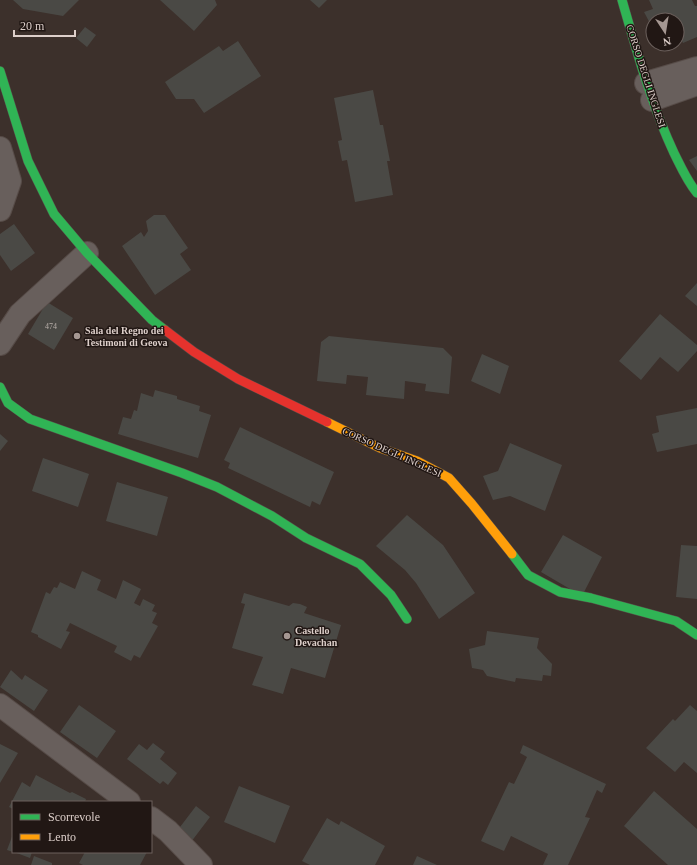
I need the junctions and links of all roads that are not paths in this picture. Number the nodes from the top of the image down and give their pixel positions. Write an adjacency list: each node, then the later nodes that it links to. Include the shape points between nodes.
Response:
1 (622, 0): 5 (main road, CORSO DEGLI INGLESI)
2 (697, 68): 5 (street)
3 (0, 71): 9 (main road, CORSO DEGLI INGLESI, via 28,161 54,214)
4 (697, 84): 5 (street)
5 (649, 92): 7 (main road, CORSO DEGLI INGLESI, via 670,145 689,184)
6 (0, 148): 8 (street, via 10,181)
7 (697, 193)
8 (0, 210)
9 (87, 253): 10 (street, via 20,314); 13 (main road, CORSO DEGLI INGLESI, via 152,320 194,352 238,379 380,448 417,461 449,478 528,575 560,592 676,621)
10 (0, 344)
11 (0, 387): 12 (main road, via 8,403 30,419 217,487 272,516 306,538 360,564 391,595)
12 (407, 619)
13 (697, 635)
14 (0, 705): 15 (street)
15 (128, 801)
16 (152, 819): 17 (street, via 168,831)
17 (201, 865)

